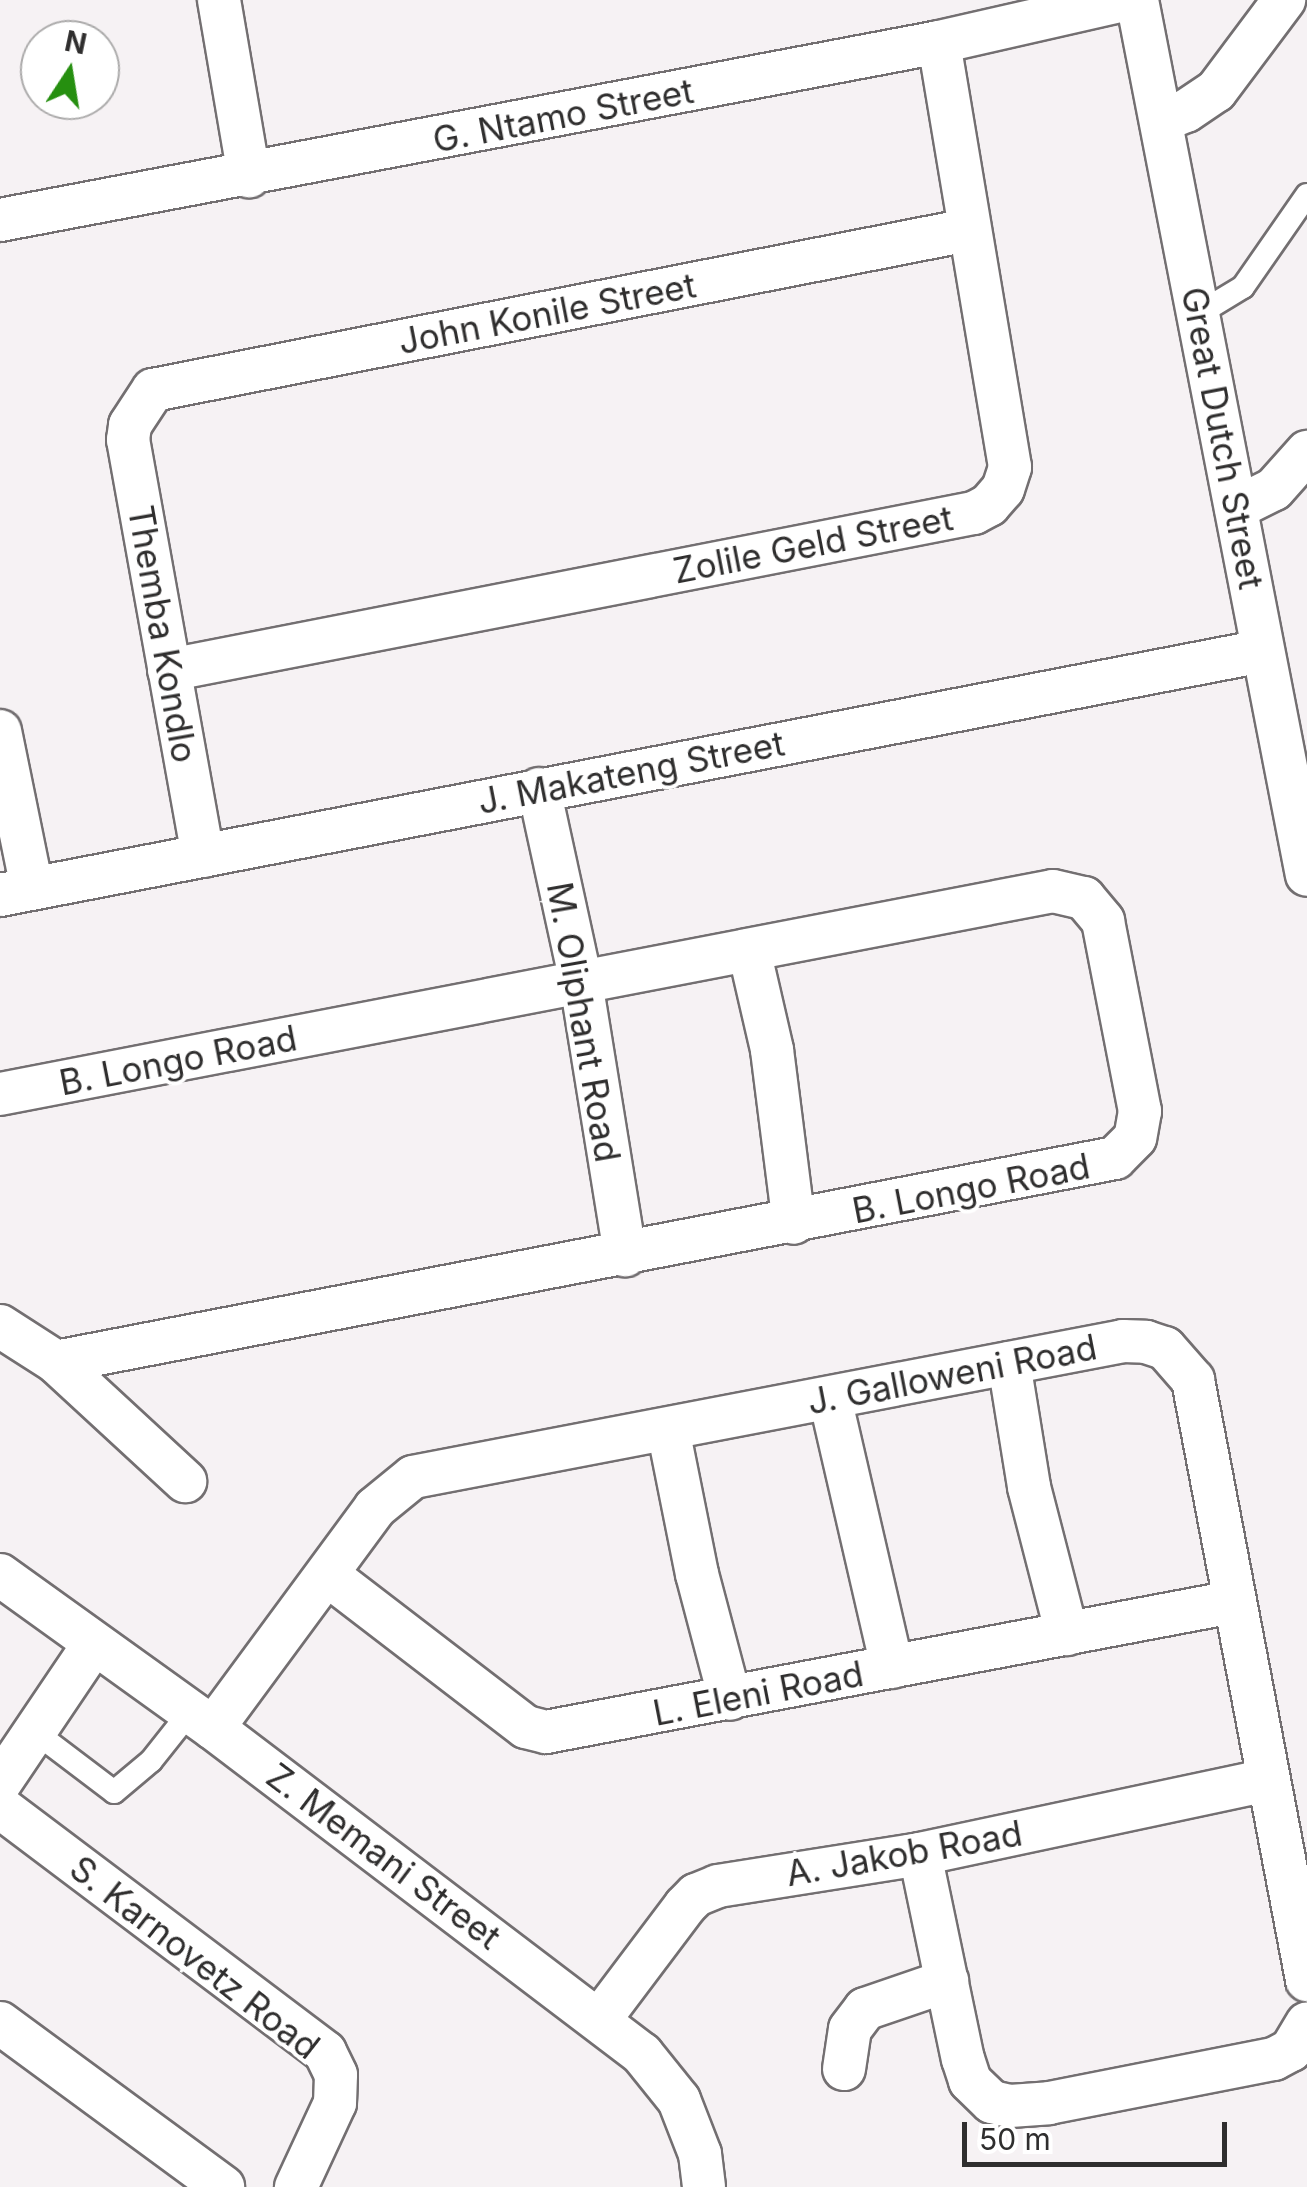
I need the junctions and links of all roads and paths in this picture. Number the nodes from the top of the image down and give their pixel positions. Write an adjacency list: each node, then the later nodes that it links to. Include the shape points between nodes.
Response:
1 (218, 0): 7 (street)
2 (1124, 0): 5 (street, G. Ntamo Street)
3 (1137, 0): 6 (street, Great Dutch Street)
4 (1284, 0): 6 (street, via 1216,91)
5 (939, 42): 7 (street, G. Ntamo Street); 10 (street, Zolile Geld Street)
6 (1162, 120): 11 (street, Great Dutch Street)
7 (249, 176): 9 (street, G. Ntamo Street)
8 (1307, 195): 11 (lane, via 1244,287)
9 (0, 220)
10 (968, 230): 12 (street, John Konile Street, via 153,390); 16 (street, Zolile Geld Street, via 1010,467 989,505)
11 (1200, 313): 14 (street, Great Dutch Street)
12 (136, 412): 16 (street, Themba Kondlo, via 128,440)
13 (1307, 452): 14 (street, via 1274,489)
14 (1236, 508): 15 (street, Great Dutch Street)
15 (1262, 651): 18 (street, J. Makateng Street); 20 (street, Great Dutch Street)
16 (169, 670): 19 (street, Themba Kondlo)
17 (0, 732): 21 (street)
18 (539, 789): 19 (street, J. Makateng Street); 23 (street, M. Oliphant Road)
19 (203, 856): 21 (street, J. Makateng Street)
20 (1307, 875)
21 (16, 892)
22 (749, 950): 23 (street, B. Longo Road); 25 (street, via 772,1050); 25 (street, B. Longo Road, via 1053,892 1084,898 1103,921 1140,1111 1131,1144 1104,1162)
23 (581, 982): 24 (street, B. Longo Road); 26 (street, M. Oliphant Road)
24 (0, 1094)
25 (794, 1223): 26 (street, B. Longo Road)
26 (625, 1256): 28 (street, B. Longo Road)
27 (0, 1326): 28 (street)
28 (56, 1362): 32 (street)
29 (1008, 1364): 30 (street, J. Galloweni Road); 35 (street, J. Galloweni Road, via 1123,1341 1164,1348 1179,1360 1193,1380); 36 (street, via 1029,1487)
30 (830, 1398): 31 (street, J. Galloweni Road); 38 (street)
31 (668, 1429): 34 (street, J. Galloweni Road, via 413,1477 375,1508); 39 (street)
32 (185, 1481)
33 (0, 1575): 37 (street, Z. Memani Street)
34 (329, 1576): 39 (street, L. Eleni Road, via 526,1726 560,1730); 40 (street, J. Galloweni Road)
35 (1233, 1602): 36 (street, L. Eleni Road); 42 (street, J. Galloweni Road)
36 (1067, 1634): 38 (street, L. Eleni Road)
37 (93, 1646): 40 (street, Z. Memani Street); 41 (street)
38 (892, 1667): 39 (street, L. Eleni Road)
39 (730, 1699)
40 (202, 1720): 41 (lane, via 114,1792); 48 (street, Z. Memani Street)
41 (34, 1732): 43 (street)
42 (1267, 1780): 45 (street, A. Jakob Road); 46 (street, J. Galloweni Road)
43 (0, 1784)
44 (0, 1806): 53 (street, S. Karnovetz Road, via 325,2052 336,2075 335,2104)
45 (920, 1854): 47 (street); 48 (street, A. Jakob Road, via 696,1895)
46 (1307, 1980)
47 (946, 1981): 50 (street, via 970,2081 992,2102 1010,2106 1274,2059 1291,2050); 51 (street, via 865,2009 850,2029)
48 (600, 2019): 54 (street, Z. Memani Street, via 680,2100)
49 (0, 2023): 52 (street)
50 (1307, 2023)
51 (844, 2069)
52 (222, 2187)
53 (296, 2187)
54 (704, 2187)

